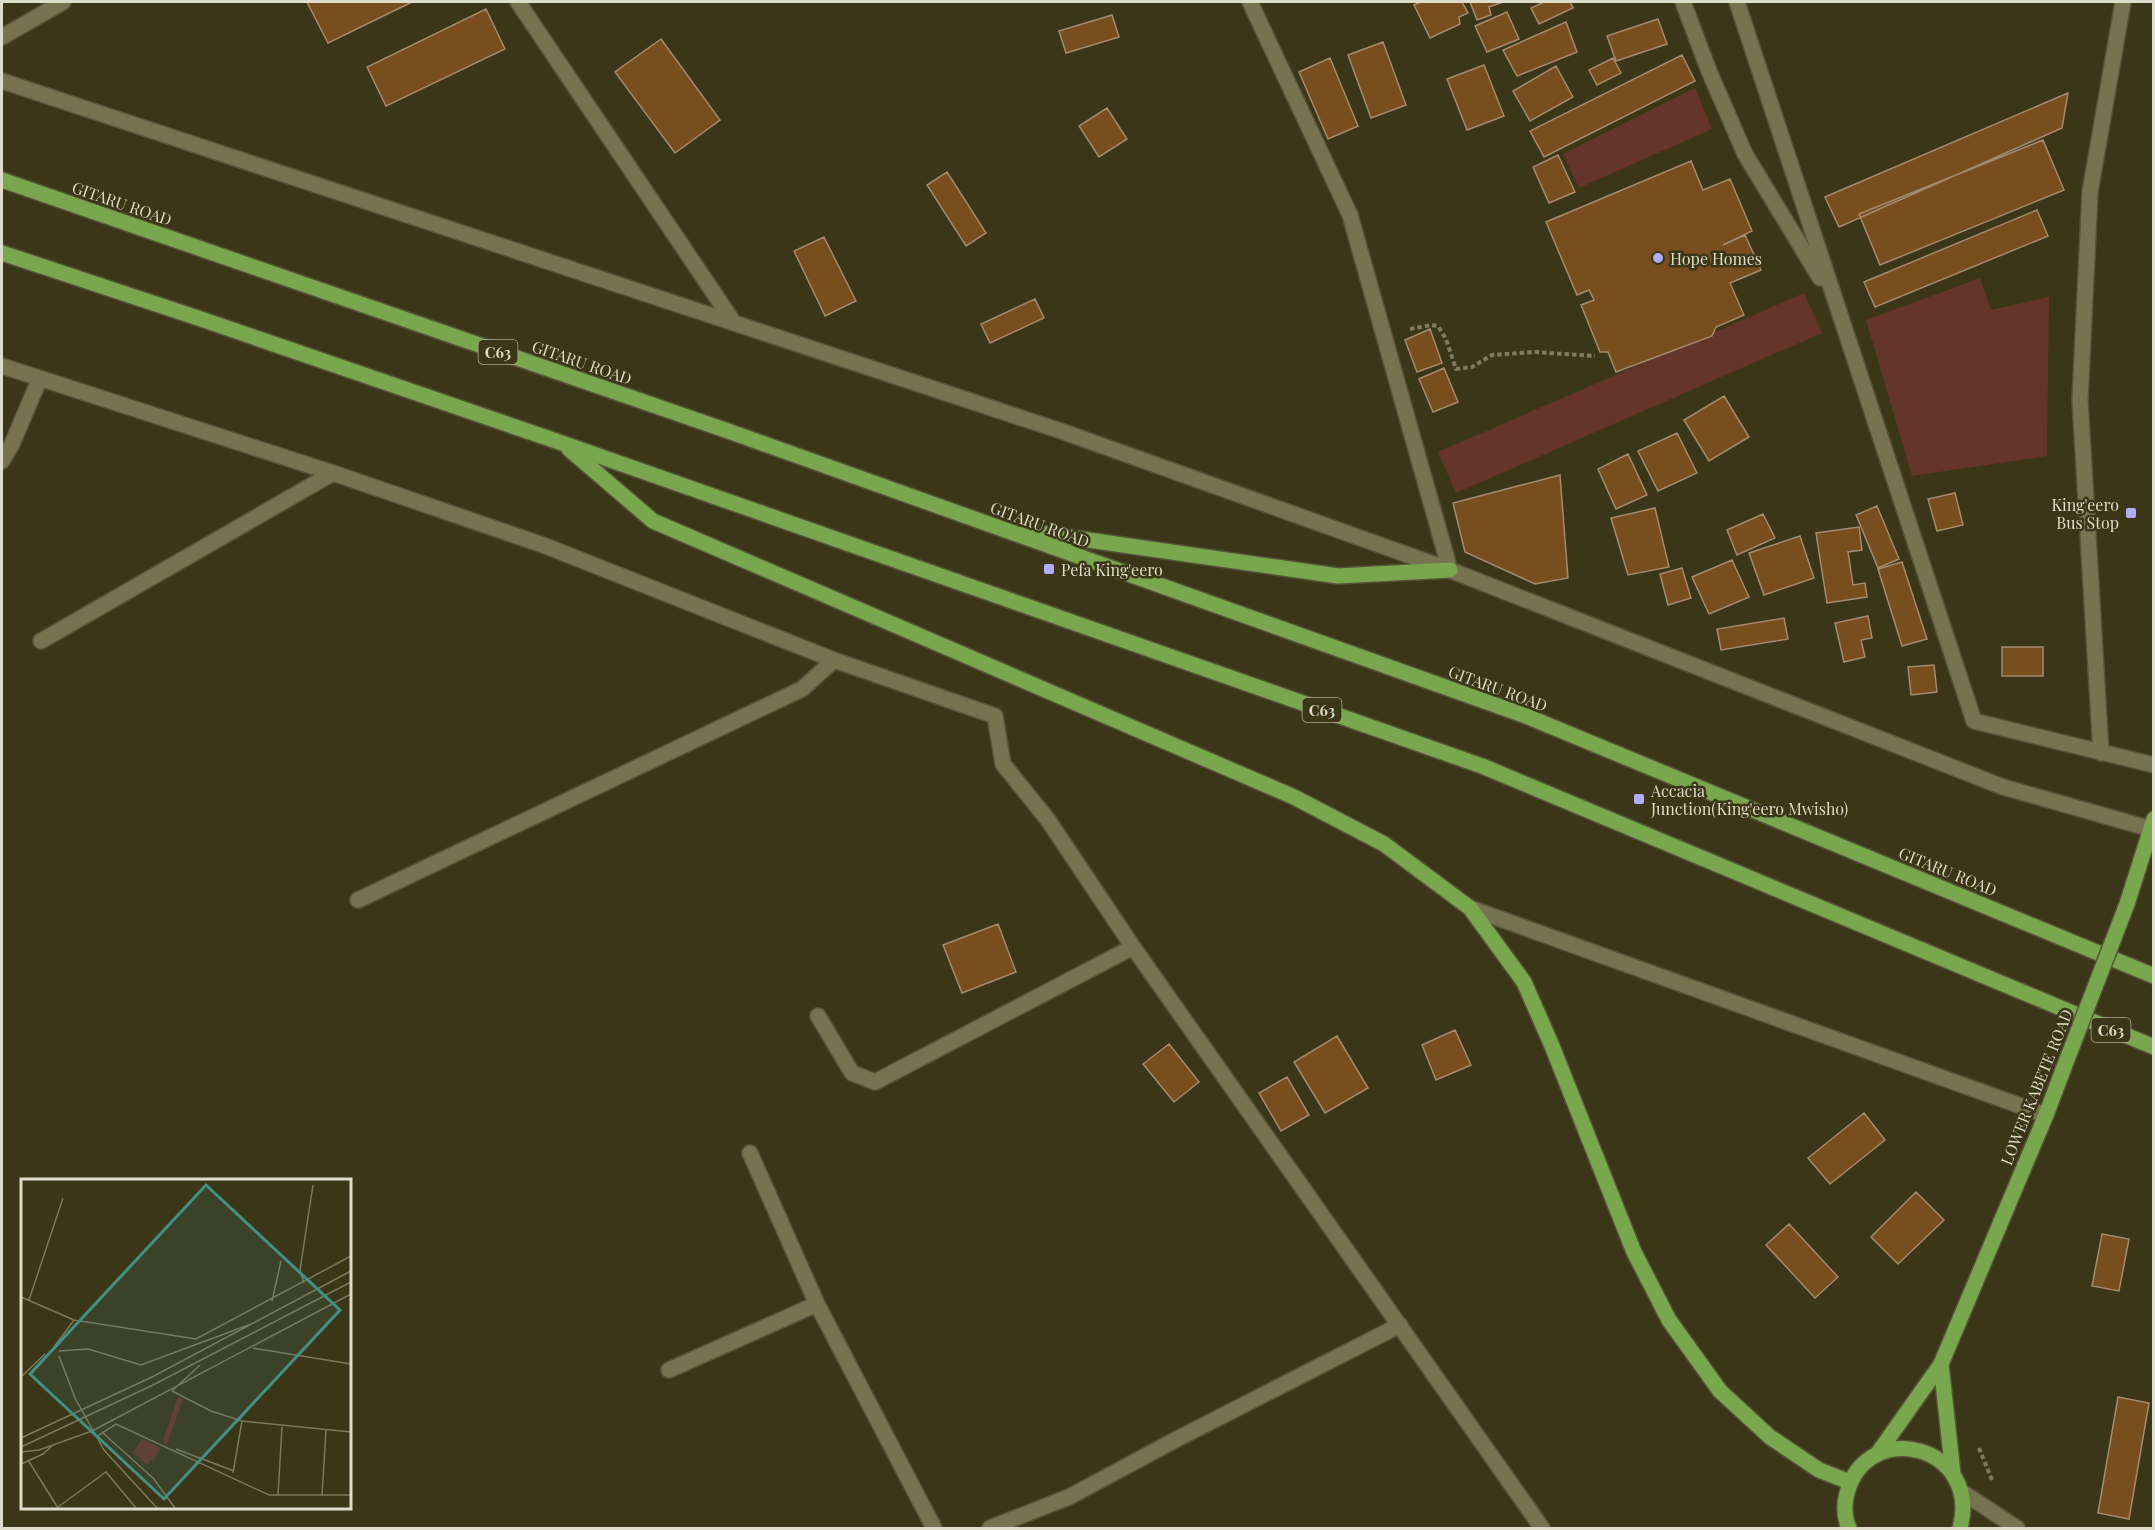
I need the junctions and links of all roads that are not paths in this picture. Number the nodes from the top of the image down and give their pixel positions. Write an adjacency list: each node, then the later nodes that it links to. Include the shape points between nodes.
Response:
1 (63, 2): 7 (street)
2 (518, 2): 12 (street)
3 (1250, 2): 19 (street, via 1350,215)
4 (1683, 2): 11 (street, via 1745,154)
5 (1737, 2): 11 (street)
6 (2123, 2): 22 (street, via 2090,192 2080,400)
7 (2, 37)
8 (2, 81): 12 (street)
9 (2, 180): 18 (main road, GITARU ROAD / C63)
10 (2, 253): 15 (main road, C63)
11 (1835, 304): 22 (street, via 1974,720)
12 (734, 323): 19 (street, via 1061,431)
13 (2, 366): 14 (street)
14 (40, 378): 16 (street); 17 (street)
15 (562, 443): 26 (main road, via 653,521 1294,797 1384,844); 30 (main road, C63, via 1482,766)
16 (2, 461)
17 (333, 473): 20 (street); 21 (street, via 543,545)
18 (993, 526): 19 (main road, via 1338,576); 28 (main road, GITARU ROAD / C63, via 1526,716)
19 (1450, 570): 24 (street, via 2003,787)
20 (41, 641)
21 (834, 660): 25 (street, via 802,689); 27 (street, via 995,716 1003,764 1048,820)
22 (2101, 753): 23 (street)
23 (2154, 765)
24 (2153, 826): 31 (main road, LOWER KABETE ROAD, bridge)
25 (358, 900)
26 (1470, 908): 31 (street); 39 (main road, via 1524,982 1634,1252 1669,1320 1720,1391 1770,1437 1819,1470)
27 (1133, 947): 29 (street, via 875,1082 852,1073); 34 (street)
28 (2154, 976)
29 (818, 1016)
30 (2154, 1047)
31 (2046, 1115): 35 (main road, LOWER KABETE ROAD)
32 (750, 1153): 33 (street)
33 (818, 1304): 36 (street); 41 (street)
34 (1400, 1325): 42 (street, via 1068,1497); 43 (street)
35 (1941, 1364): 37 (main road, LOWER KABETE ROAD); 38 (main road)
36 (669, 1370)
37 (1878, 1453): 38 (main road, via 1899,1448 1920,1450 1938,1458); 39 (main road, LOWER KABETE ROAD, via 1862,1465)
38 (1953, 1473): 40 (main road)
39 (1850, 1482): 44 (main road, via 1844,1502)
40 (1962, 1492): 45 (main road, via 1964,1513); 46 (street)
41 (934, 1528)
42 (990, 1528)
43 (1542, 1528)
44 (1849, 1528)
45 (1960, 1528)
46 (2018, 1528)

